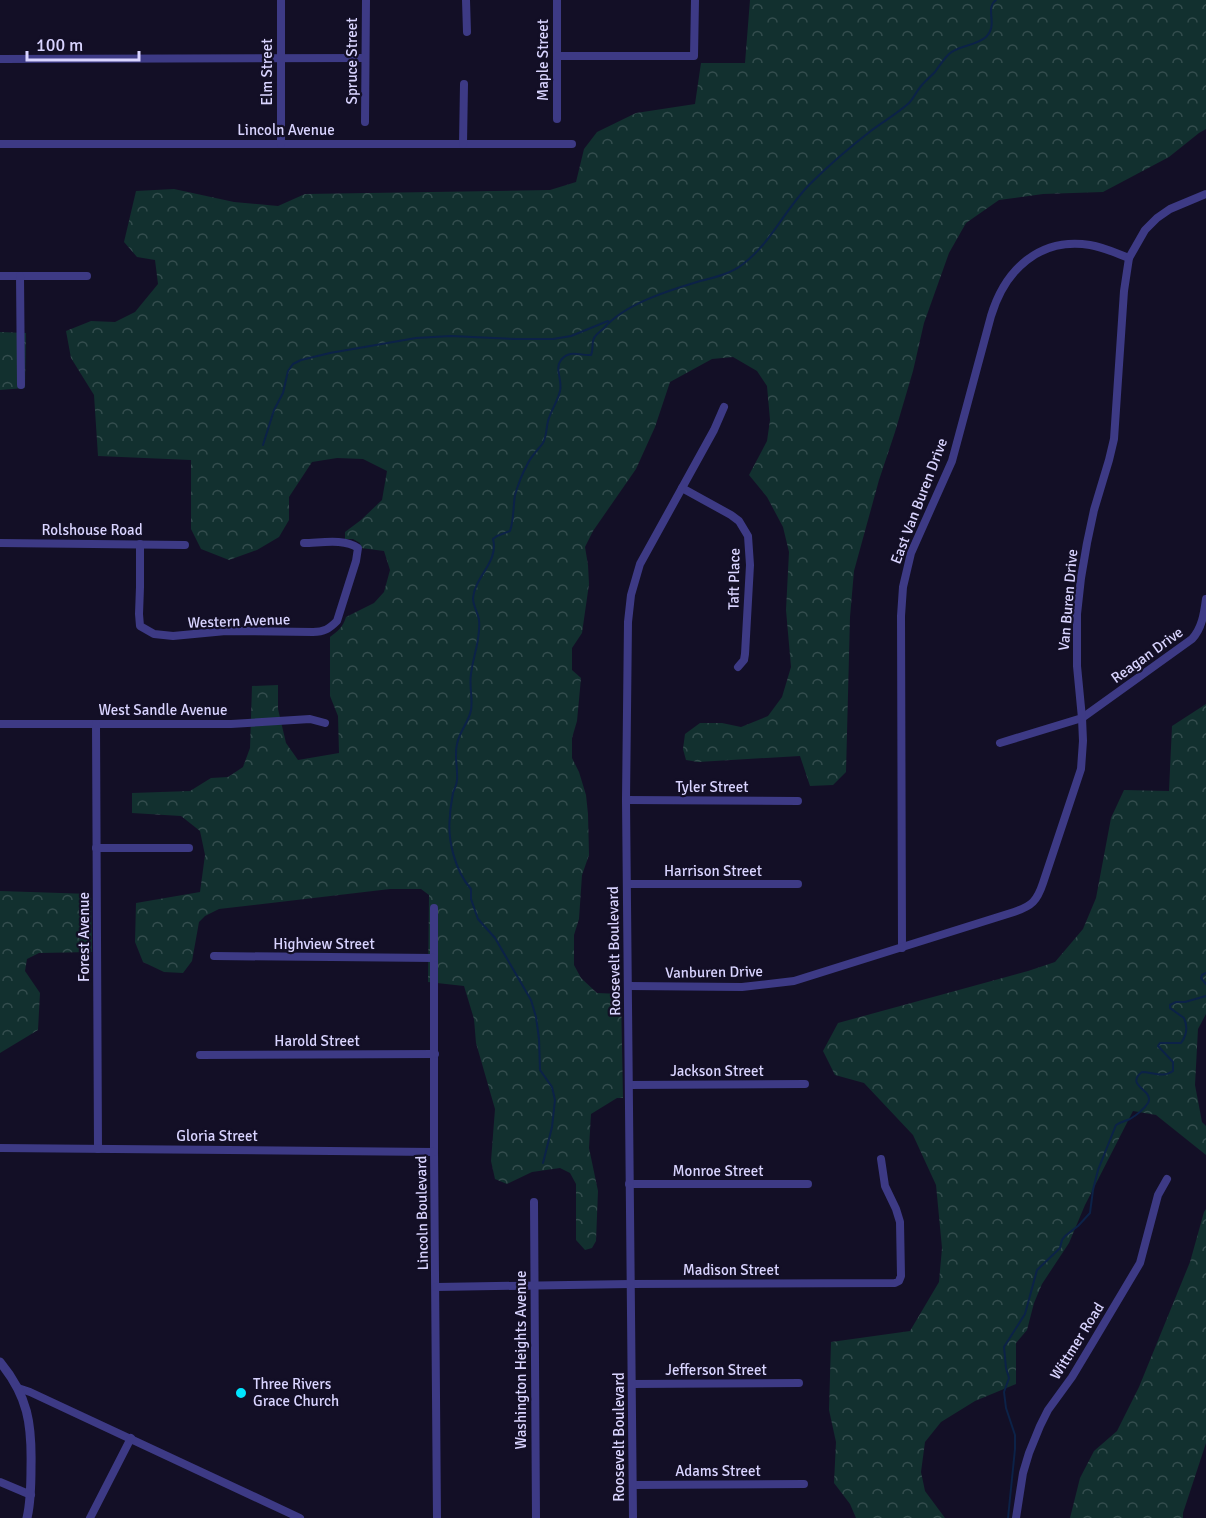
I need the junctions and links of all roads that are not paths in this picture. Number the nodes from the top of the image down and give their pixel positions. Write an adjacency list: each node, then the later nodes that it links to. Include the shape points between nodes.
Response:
1 (281, 0): 9 (street, Elm Street)
2 (366, 0): 10 (street, Spruce Street)
3 (466, 0): 6 (street)
4 (556, 0): 7 (street, Maple Street)
5 (695, 0): 7 (street, via 694,56)
6 (467, 32)
7 (557, 56): 12 (street, Maple Street)
8 (0, 58): 9 (street)
9 (280, 58): 10 (street); 15 (street, Elm Street)
10 (365, 58): 13 (street, Spruce Street)
11 (464, 84): 16 (street)
12 (557, 119)
13 (365, 122)
14 (0, 144): 15 (street, Lincoln Avenue)
15 (281, 144): 16 (street, Lincoln Avenue)
16 (463, 144): 17 (street, Lincoln Avenue)
17 (572, 144)
18 (1206, 194): 19 (street, Van Buren Drive, via 1150,224)
19 (1129, 258): 32 (street, Van Buren Drive, via 1113,439 1081,578 1076,642); 44 (street, East Van Buren Drive, via 1093,245 1064,245 1029,258 1008,278 991,316 952,461 911,552 901,616)
20 (0, 276): 21 (street)
21 (20, 276): 22 (street); 23 (street)
22 (87, 276)
23 (21, 385)
24 (724, 407): 25 (street, Roosevelt Boulevard)
25 (682, 488): 31 (street, Taft Place, via 731,515 748,536 745,654); 37 (street, Roosevelt Boulevard, via 640,564 631,595)
26 (0, 543): 28 (street, Rolshouse Road)
27 (304, 543): 28 (street, Western Avenue, via 345,543 358,548 337,621 323,632 226,631 181,636 154,634 140,626)
28 (140, 544): 29 (street, Rolshouse Road)
29 (185, 545)
30 (1206, 599): 32 (street, Reagan Drive, via 1202,623 1192,639)
31 (738, 667)
32 (1082, 718): 36 (street, Reagan Drive); 44 (street, Van Buren Drive, via 1081,770 1043,883 1032,904)
33 (325, 723): 35 (street, West Sandle Avenue, via 310,719 231,724)
34 (0, 724): 35 (street, West Sandle Avenue)
35 (96, 724): 39 (street, Forest Avenue)
36 (1000, 743)
37 (626, 800): 38 (street, Tyler Street); 41 (street, Roosevelt Boulevard)
38 (798, 801)
39 (96, 848): 40 (street); 53 (street, Forest Avenue)
40 (189, 848)
41 (627, 884): 42 (street, Harrison Street); 47 (street, Roosevelt Boulevard)
42 (798, 884)
43 (434, 908): 46 (street, Lincoln Boulevard)
44 (902, 948): 47 (street, Vanburen Drive, via 778,984)
45 (214, 956): 46 (street, Highview Street)
46 (434, 958): 48 (street, Lincoln Boulevard)
47 (629, 986): 50 (street, Roosevelt Boulevard)
48 (435, 1054): 49 (street, Harold Street); 54 (street, Lincoln Boulevard)
49 (200, 1055)
50 (629, 1084): 51 (street, Jackson Street); 57 (street, Roosevelt Boulevard)
51 (806, 1084)
52 (0, 1148): 53 (street, Gloria Street)
53 (98, 1149): 54 (street, Gloria Street)
54 (434, 1152): 62 (street, Lincoln Boulevard)
55 (881, 1159): 60 (street, Madison Street, via 885,1186 900,1229 901,1276 895,1283)
56 (1167, 1179): 80 (street, Wittmer Road, via 1158,1195 1140,1263 1040,1426 1023,1473)
57 (629, 1184): 58 (street, Monroe Street); 60 (street, Roosevelt Boulevard)
58 (808, 1184)
59 (534, 1202): 61 (street, Washington Heights Avenue)
60 (630, 1284): 61 (street, Madison Street); 65 (street, Roosevelt Boulevard)
61 (535, 1286): 62 (street, Madison Street); 78 (street, Washington Heights Avenue)
62 (436, 1287): 77 (street, Lincoln Boulevard)
63 (0, 1362): 66 (street)
64 (800, 1383): 65 (street, Jefferson Street)
65 (632, 1384): 70 (street, Roosevelt Boulevard)
66 (20, 1391): 67 (street); 71 (street, via 32,1440)
67 (131, 1438): 72 (street); 75 (street)
68 (0, 1482): 71 (street)
69 (804, 1484): 70 (street, Adams Street)
70 (633, 1485): 79 (street, Roosevelt Boulevard)
71 (31, 1495): 73 (street); 74 (street)
72 (285, 1515): 76 (street)
73 (27, 1518)
74 (35, 1518)
75 (90, 1518)
76 (300, 1518)
77 (437, 1518)
78 (536, 1518)
79 (633, 1518)
80 (1016, 1518)

